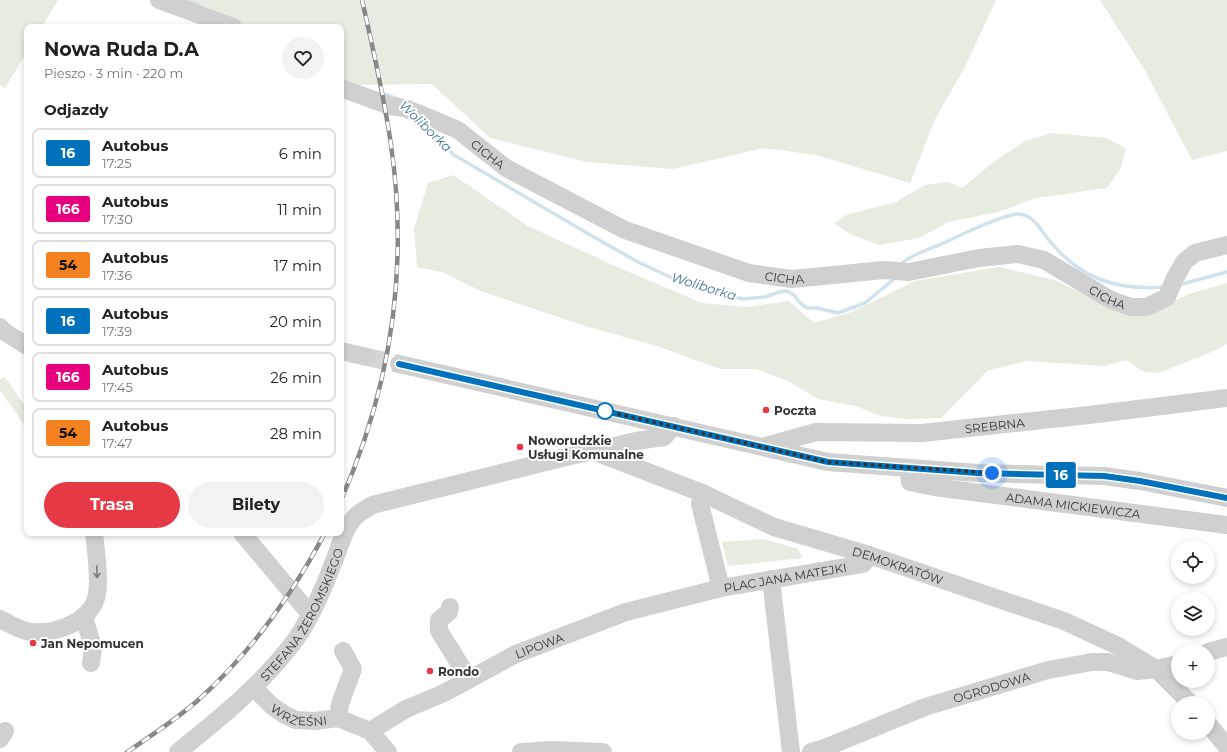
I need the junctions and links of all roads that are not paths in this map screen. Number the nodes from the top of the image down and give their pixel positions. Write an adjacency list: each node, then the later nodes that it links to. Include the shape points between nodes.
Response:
1 (159, 0): 2 (street)
2 (225, 24)
3 (344, 89): 4 (street, CICHA, via 390,106 404,108 458,130 506,168 625,230 749,273 792,279 884,270 909,272 979,258 1018,254 1044,260 1111,300 1131,307 1147,308 1168,297 1184,262 1195,253)
4 (1227, 245)
5 (0, 327): 6 (street)
6 (24, 344)
7 (344, 352): 8 (street)
8 (366, 357)
9 (399, 364): 11 (street)
10 (1227, 398): 12 (street, SREBRNA, via 922,433 816,432)
11 (674, 426): 12 (street); 13 (street, STEFANA ŻEROMSKIEGO, via 664,437 636,440)
12 (763, 447): 14 (street, via 828,462)
13 (593, 451): 15 (street, DEMOKRATÓW); 24 (street, STEFANA ŻEROMSKIEGO, via 372,506 355,516 347,528 331,571)
14 (908, 468): 16 (street, via 978,473 1104,476); 17 (street, ADAMA MICKIEWICZA, via 910,482 934,487)
15 (702, 493): 20 (street, DEMOKRATÓW, via 774,527); 22 (street, PLAC JANA MATEJKI, via 700,504)
16 (1227, 498)
17 (1227, 525)
18 (94, 536): 25 (street, one-way to 25, via 97,594 93,606)
19 (245, 536): 24 (street)
20 (868, 555): 21 (street, PLAC JANA MATEJKI, via 863,564); 32 (street, DEMOKRATÓW, via 1064,622 1118,646)
21 (771, 579): 22 (street, PLAC JANA MATEJKI); 44 (street)
22 (721, 588): 33 (street, LIPOWA, via 626,612 516,654)
23 (450, 607): 33 (street, via 449,612 439,620 439,631)
24 (310, 614): 34 (street, STEFANA ŻEROMSKIEGO, via 275,666)
25 (84, 617): 26 (street, via 52,632 29,632); 30 (street, via 93,647)
26 (0, 619)
27 (1227, 647): 28 (street)
28 (1215, 650)
29 (343, 651): 36 (street, via 353,669 340,704)
30 (91, 663)
31 (1171, 666): 32 (street, OGRODOWA)
32 (1156, 669): 35 (street, DEMOKRATÓW); 45 (street, OGRODOWA, via 1138,671 1108,662 1092,662 1048,670 925,707)
33 (469, 679): 37 (street, LIPOWA, via 406,709)
34 (254, 688): 36 (street, WRZEŚNI, via 272,706 296,720); 40 (street, STEFANA ŻEROMSKIEGO)
35 (1183, 696)
36 (338, 718): 37 (street, WRZEŚNI)
37 (370, 731): 41 (street, WRZEŚNI)
38 (1215, 732): 39 (street)
39 (1227, 747)
40 (178, 752)
41 (388, 752)
42 (521, 752): 43 (street)
43 (602, 752)
44 (791, 752)
45 (811, 752)

